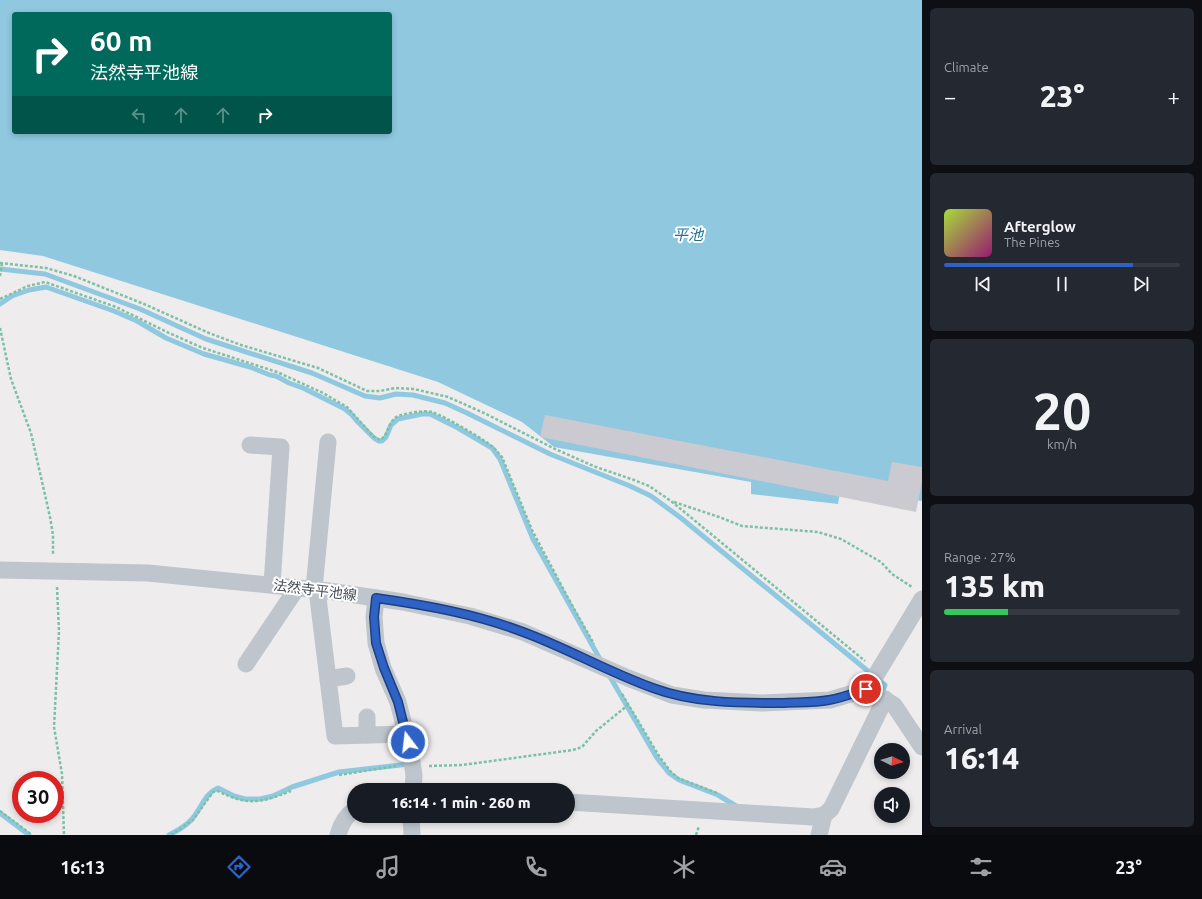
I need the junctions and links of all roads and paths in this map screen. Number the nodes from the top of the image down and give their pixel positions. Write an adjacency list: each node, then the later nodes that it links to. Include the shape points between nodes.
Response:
1 (1, 263): 2 (path); 6 (path, via 46,268 74,276 209,333 318,368 367,391 414,389 448,397 555,449 649,486)
2 (0, 276)
3 (0, 299): 14 (path, via 28,286 45,282 116,307 203,348 277,372 317,390 347,407 374,437 380,440 397,417 409,413 432,412 456,424 494,448 502,458 532,530)
4 (328, 442): 10 (street)
5 (250, 445): 8 (street, via 281,447 269,500)
6 (671, 501): 11 (path, via 742,526 818,532 840,539 881,562); 15 (path)
7 (0, 570): 8 (street, 法然寺平池線, via 148,573)
8 (272, 585): 9 (street, 法然寺平池線)
9 (297, 588): 10 (street, 法然寺平池線); 13 (street)
10 (316, 590): 12 (street, 法然寺平池線); 17 (street)
11 (917, 593): 15 (street)
12 (376, 598): 14 (street, 法然寺平池線, via 435,608 499,624); 23 (street, via 376,643 398,702)
13 (246, 664)
14 (607, 669): 18 (street, 法然寺平池線, via 659,691 704,700 762,703 820,701)
15 (878, 671): 18 (street)
16 (347, 676): 17 (street)
17 (328, 679): 24 (street, via 335,736)
18 (866, 689): 20 (street)
19 (621, 693): 21 (path)
20 (885, 699): 25 (street, via 894,705); 34 (street, via 831,809)
21 (628, 705): 26 (path, via 596,731 582,747 573,750 462,765); 30 (path, via 671,772 678,778)
22 (366, 717): 24 (street)
23 (406, 734): 24 (street); 26 (street)
24 (368, 735)
25 (922, 747)
26 (412, 766): 27 (path); 28 (street)
27 (339, 775)
28 (413, 783)
29 (291, 791): 37 (path, via 260,801 244,801 218,790 213,792 193,820)
30 (722, 796)
31 (575, 802): 34 (street, via 813,817)
32 (0, 811): 36 (path)
33 (347, 815): 38 (street)
34 (824, 815): 40 (street)
35 (411, 823): 39 (street)
36 (32, 835)
37 (171, 835)
38 (338, 835)
39 (412, 835)
40 (819, 835)

